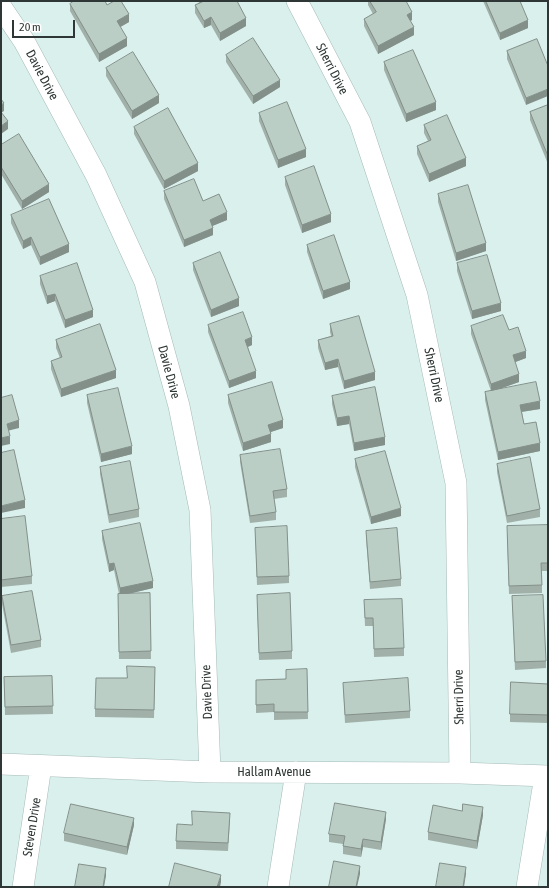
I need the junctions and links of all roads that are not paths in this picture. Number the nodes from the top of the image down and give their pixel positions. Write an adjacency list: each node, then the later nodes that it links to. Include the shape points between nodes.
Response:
1 (297, 1): 7 (street, Sherri Drive, via 360,122 417,295 456,483)
2 (1, 7): 5 (street, Davie Drive, via 24,41 96,175 145,282 179,406 200,510)
3 (1, 764): 4 (street, Hallam Avenue)
4 (41, 766): 5 (street, Hallam Avenue); 9 (street, Steven Drive)
5 (210, 772): 6 (street, Hallam Avenue)
6 (296, 772): 7 (street, Hallam Avenue); 10 (street)
7 (460, 773): 8 (street, Hallam Avenue)
8 (546, 776): 11 (street)
9 (23, 887)
10 (278, 887)
11 (527, 887)

